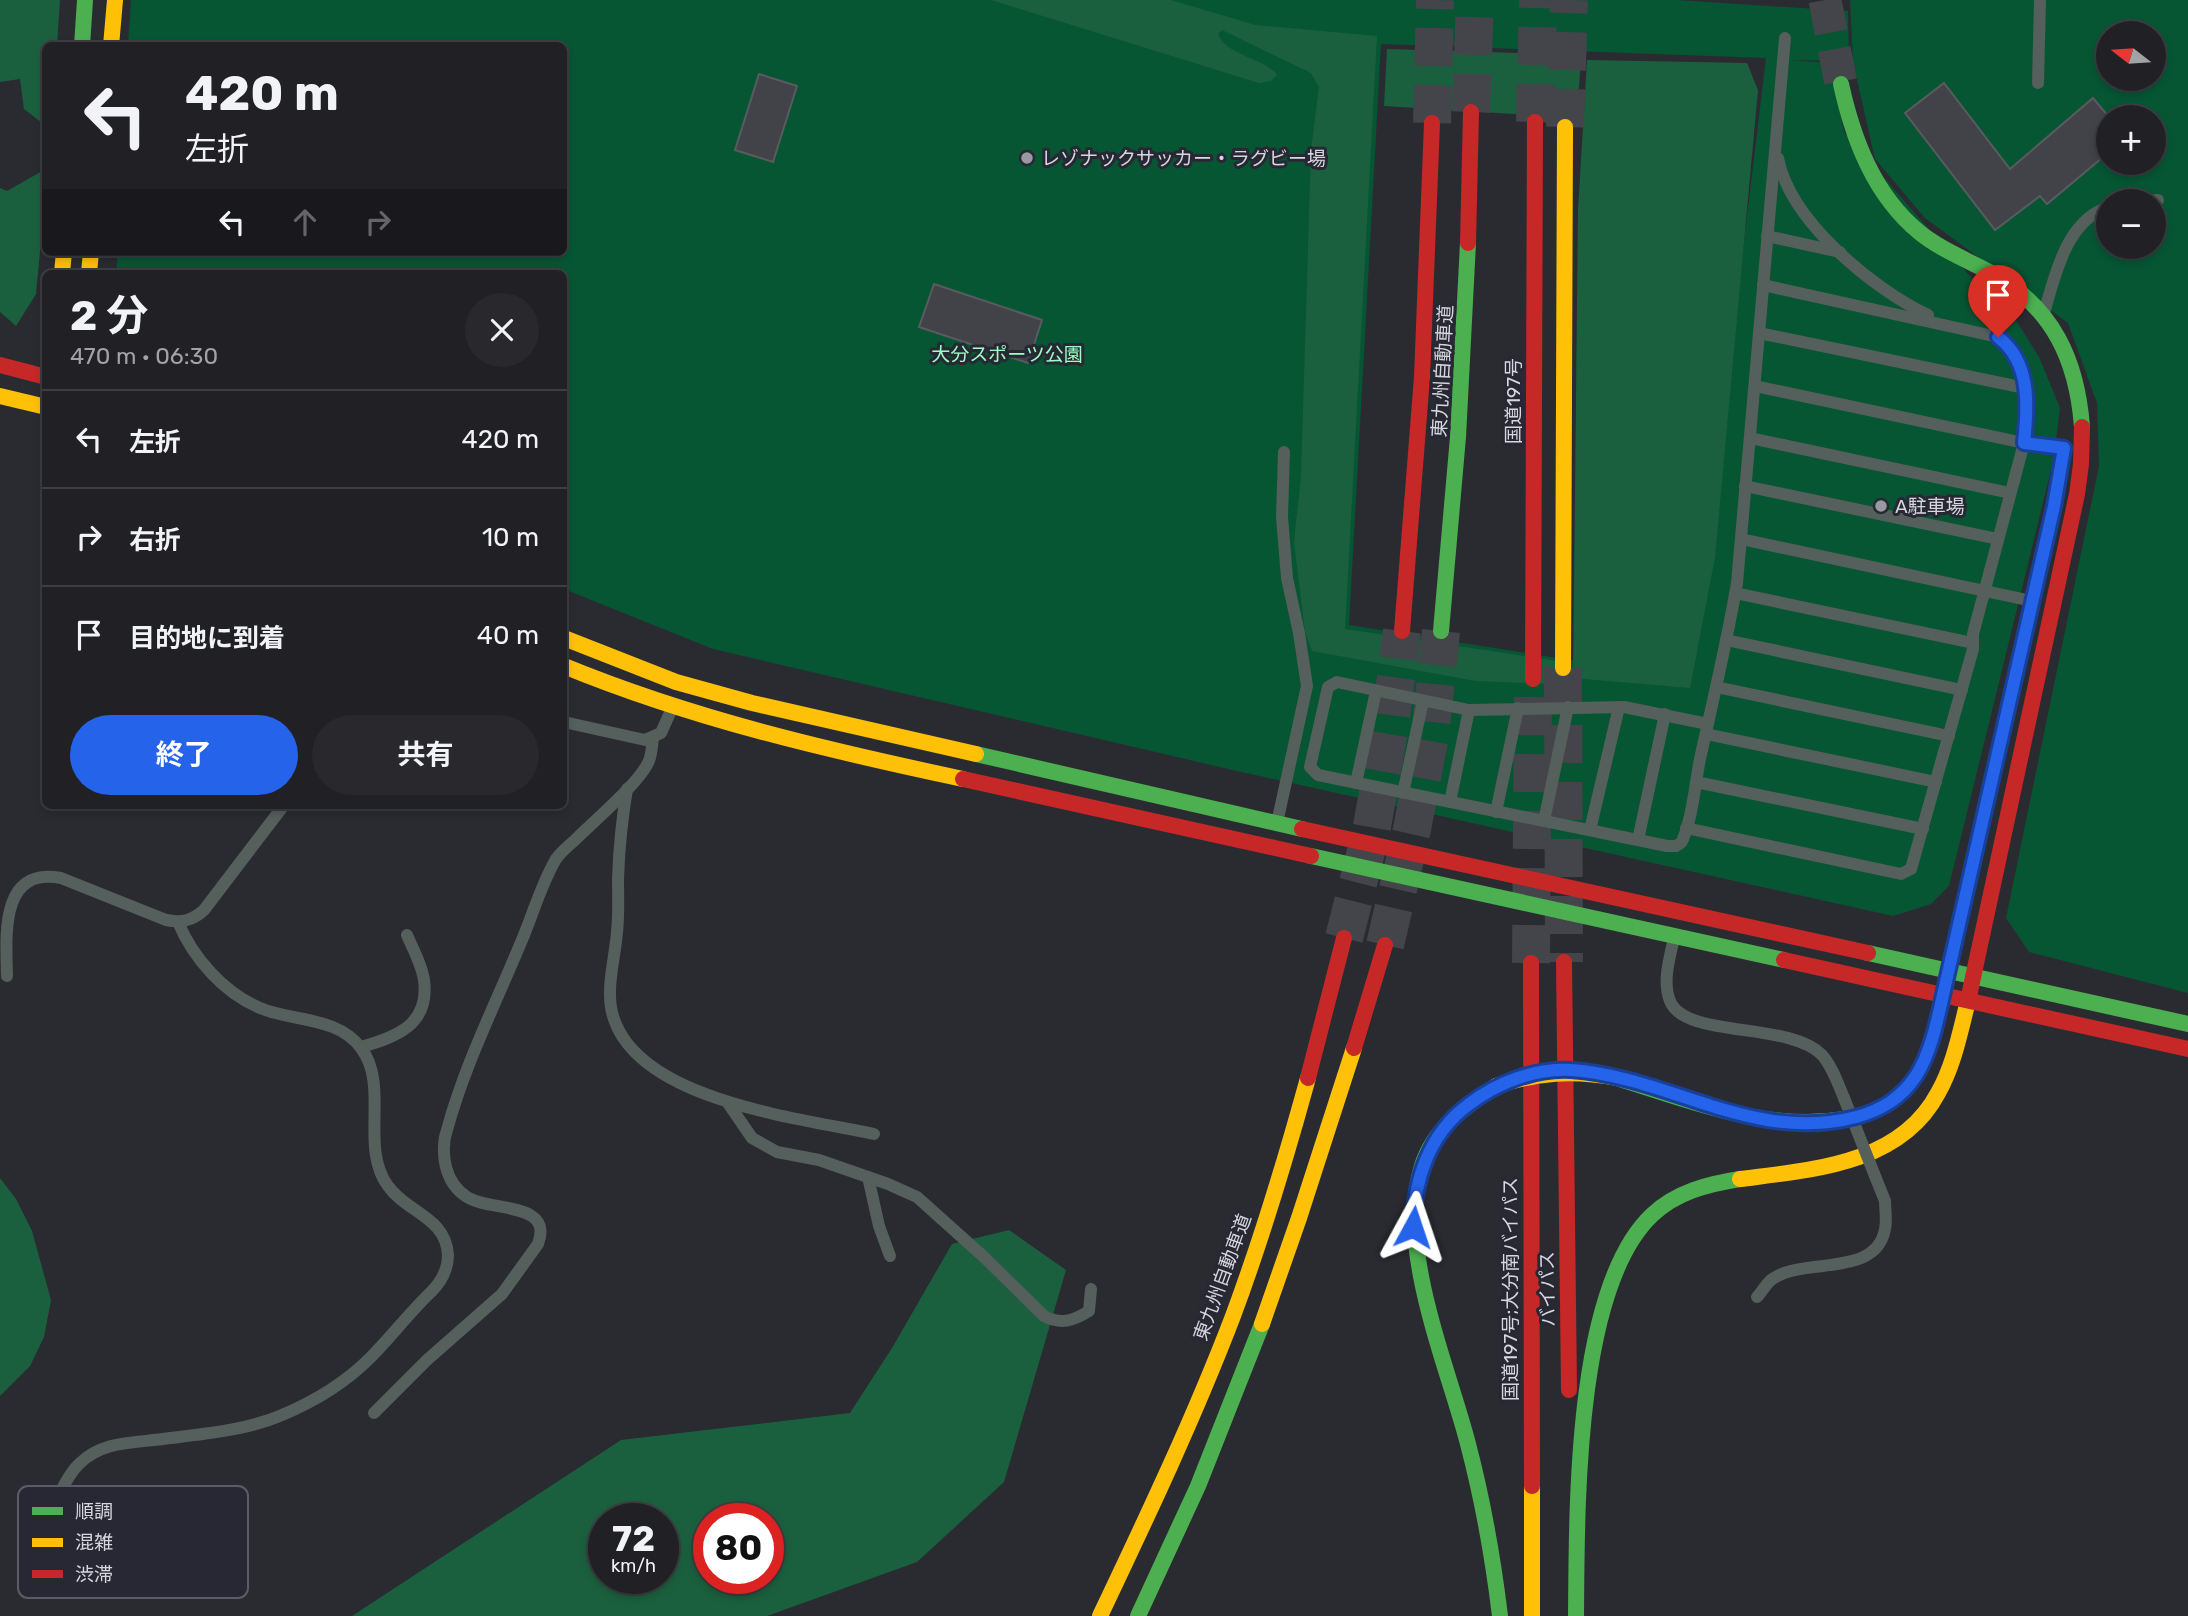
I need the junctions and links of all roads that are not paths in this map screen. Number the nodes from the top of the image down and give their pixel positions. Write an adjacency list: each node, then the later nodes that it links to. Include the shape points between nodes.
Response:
1 (85, 0): 5 (main road)
2 (115, 0): 6 (main road)
3 (2040, 0): 7 (lane)
4 (1785, 38): 13 (lane)
5 (82, 42)
6 (111, 42)
7 (2038, 83)
8 (1842, 84): 17 (main road, via 1850,126 1882,189 1908,222)
9 (1471, 112): 40 (main road, 東九州自動車道, via 1467,309)
10 (1535, 122): 46 (main road, 国道197号)
11 (1432, 123): 39 (main road, 東九州自動車道, via 1421,403)
12 (1565, 127): 45 (main road)
13 (1776, 144): 15 (lane); 16 (lane, via 1784,181)
14 (2096, 213): 19 (lane, via 2076,229 2058,265)
15 (1767, 236): 16 (lane); 18 (lane)
16 (1840, 252): 20 (lane, via 1885,289)
17 (1965, 261): 19 (main road, via 2005,281); 29 (main road, via 2020,307 2043,339 2059,376)
18 (1763, 285): 20 (lane); 21 (lane)
19 (2043, 316): 90 (main road, via 2067,354 2079,390 2082,460)
20 (1945, 323): 25 (lane, via 2005,342)
21 (1759, 333): 24 (lane); 25 (lane)
22 (0, 365): 23 (main road)
23 (42, 376)
24 (1755, 386): 28 (lane); 30 (lane)
25 (2025, 388): 30 (lane)
26 (0, 396): 27 (main road)
27 (42, 406)
28 (1750, 438): 32 (lane); 33 (lane)
29 (2064, 441): 30 (lane)
30 (2024, 443): 33 (lane)
31 (1284, 452): 48 (lane, via 1282,517 1287,578)
32 (1745, 486): 34 (lane); 35 (lane)
33 (2010, 494): 35 (lane)
34 (1741, 539): 36 (lane); 37 (lane)
35 (1998, 539): 36 (lane)
36 (1984, 591): 38 (lane); 43 (lane)
37 (1735, 593): 42 (lane); 43 (lane)
38 (2032, 601)
39 (1402, 631)
40 (1441, 631)
41 (567, 639): 47 (main road)
42 (1726, 640): 49 (lane); 51 (lane)
43 (1973, 643): 51 (lane)
44 (567, 667): 55 (main road)
45 (1563, 668)
46 (1533, 679)
47 (683, 684): 55 (lane); 74 (main road)
48 (1307, 685): 50 (lane); 74 (lane)
49 (1716, 687): 61 (lane); 62 (lane)
50 (1327, 690): 52 (lane, via 1337,682); 67 (lane, via 1310,767 1318,775)
51 (1962, 690): 62 (lane)
52 (1376, 691): 53 (lane); 67 (lane)
53 (1423, 701): 58 (lane); 69 (lane)
54 (1619, 707): 57 (lane); 59 (lane); 76 (lane)
55 (672, 708): 63 (lane, via 661,733); 79 (main road, via 820,748)
56 (1518, 708): 57 (lane); 58 (lane); 72 (lane)
57 (1568, 708): 73 (lane)
58 (1469, 710): 70 (lane)
59 (1665, 714): 61 (lane); 78 (lane)
60 (567, 723): 63 (lane, via 645,740)
61 (1707, 729): 65 (lane); 66 (lane)
62 (1949, 736): 66 (lane)
63 (653, 737): 68 (lane, via 649,762)
64 (1993, 775): 88 (main road)
65 (1696, 782): 75 (lane); 77 (lane)
66 (1936, 782): 77 (lane)
67 (1356, 783): 69 (lane)
68 (627, 788): 96 (lane, via 610,995 613,1015 620,1032 657,1071 687,1089); 102 (lane, via 558,856 467,1070 446,1133 444,1161 456,1187 475,1201 536,1218 541,1225 538,1244 502,1294)
69 (1403, 793): 70 (lane)
70 (1450, 802): 72 (lane)
71 (281, 809): 81 (lane, via 204,910 196,918)
72 (1496, 812): 73 (lane)
73 (1544, 821): 76 (lane)
74 (1277, 823): 79 (lane); 80 (main road)
75 (1686, 828): 77 (lane, via 1901,874 1914,863); 78 (lane, via 1676,846)
76 (1590, 830): 78 (lane)
77 (1923, 830)
78 (1639, 840)
79 (1272, 847): 83 (main road)
80 (1679, 912): 83 (lane); 88 (main road)
81 (178, 922): 89 (lane, via 46,875 26,882 8,910); 94 (lane, via 192,949 231,991 262,1009 324,1023)
82 (407, 935): 94 (lane, via 424,980 423,1002 404,1031)
83 (1674, 936): 91 (main road); 101 (lane, bridge, via 1667,980 1669,999 1678,1013 1696,1022 1775,1035 1814,1049 1827,1062 1844,1098 1885,1201 1886,1227 1870,1254 1854,1261 1794,1270 1772,1280)
84 (1344, 938): 104 (main road, 東九州自動車道, via 1273,1198 1233,1314 1173,1460)
85 (1385, 946): 105 (main road, via 1348,1074 1276,1287 1198,1486)
86 (1564, 962): 108 (main road, バイパス)
87 (1531, 963): 107 (main road, 国道197号;大分南バイパス)
88 (1948, 971): 90 (main road); 91 (main road)
89 (7, 976)
90 (1973, 976): 92 (main road); 93 (main road)
91 (1943, 995): 92 (main road); 106 (main road, bridge, via 1923,1064 1906,1089 1883,1107 1846,1119 1814,1125 1758,1120 1616,1078 1569,1070 1536,1073 1496,1086 1463,1108 1439,1134 1416,1188 1413,1227 1422,1285 1484,1512)
92 (1968, 1001): 95 (main road); 109 (main road, via 1936,1098 1892,1143 1836,1165 1709,1183 1651,1216 1629,1244 1611,1280 1584,1415)
93 (2188, 1024)
94 (361, 1047): 103 (lane, via 373,1083 378,1165 388,1186 441,1231 447,1247 448,1265 438,1286 370,1358 316,1398 252,1426 117,1443 79,1464)
95 (2188, 1049)
96 (728, 1103): 97 (lane); 98 (lane, via 752,1138 777,1152)
97 (874, 1134)
98 (868, 1177): 99 (lane); 100 (lane, via 917,1197 1044,1316 1056,1322 1069,1321 1089,1311)
99 (890, 1256)
100 (1091, 1289)
101 (1758, 1297)
102 (374, 1413)
103 (64, 1486)
104 (1100, 1616)
105 (1138, 1616)
106 (1500, 1616)
107 (1532, 1616)
108 (1568, 1616)
109 (1576, 1616)

